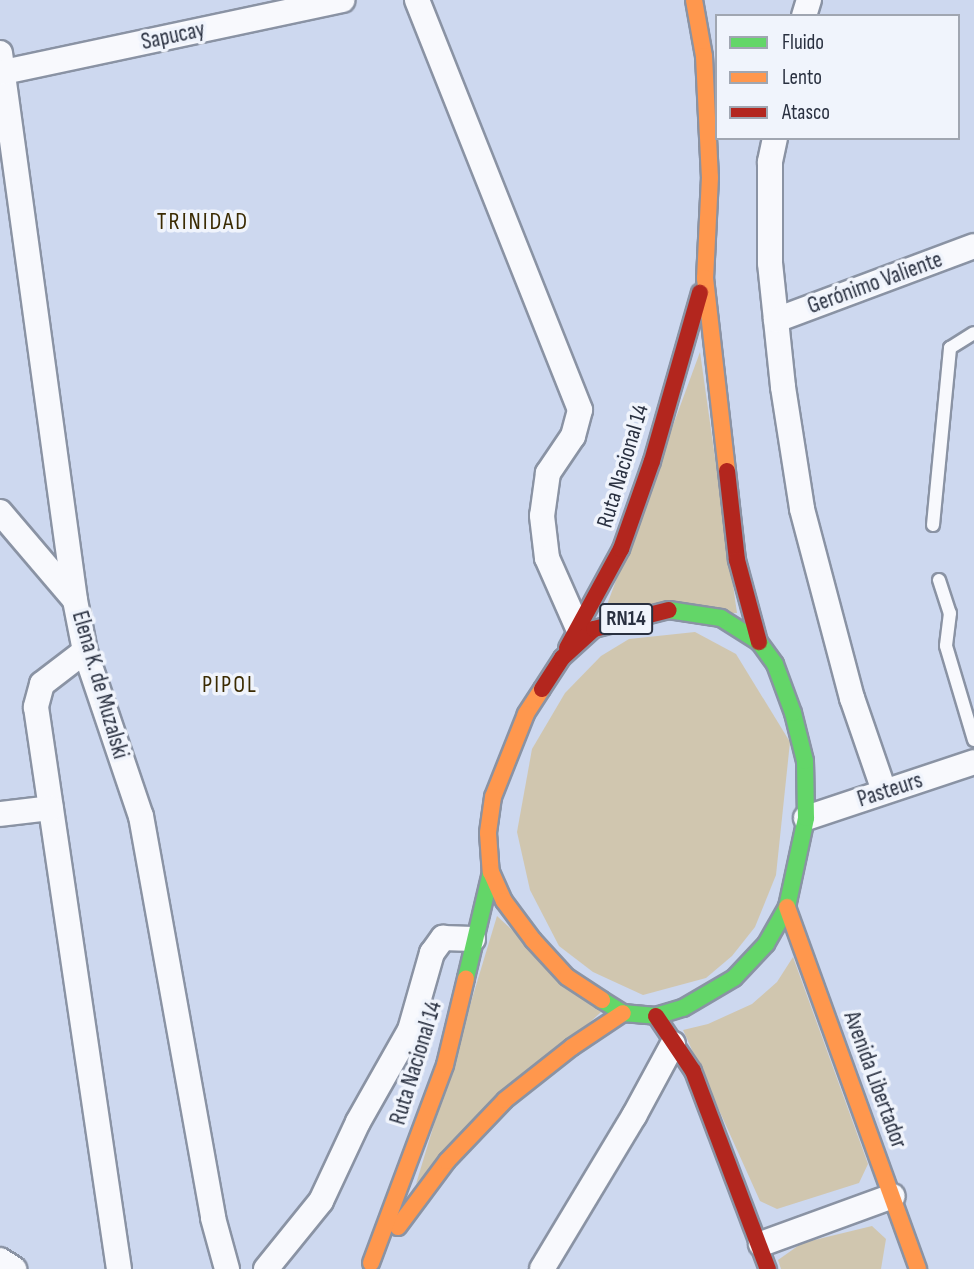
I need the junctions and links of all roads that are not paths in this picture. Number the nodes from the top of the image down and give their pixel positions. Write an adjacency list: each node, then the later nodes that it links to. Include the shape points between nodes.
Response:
1 (342, 0): 4 (street, Sapucay)
2 (417, 0): 15 (street, via 580,410 573,436 548,473 542,516 547,558)
3 (694, 0): 5 (main road, Ruta Nacional 14 / RN14)
4 (1, 68): 14 (street, Elena K. de Muzalski)
5 (712, 113): 8 (main road, Ruta Nacional 14 / RN14)
6 (775, 140): 9 (street, via 770,162 770,263)
7 (974, 246): 9 (street, Gerónimo Valiente)
8 (705, 278): 15 (main road, Ruta Nacional 14 / RN14, via 652,461 621,549); 16 (main road, Ruta Nacional 14 / RN14, via 737,560)
9 (776, 320): 21 (street, via 802,509 852,698)
10 (974, 333): 12 (lane, via 950,348)
11 (0, 512): 14 (street)
12 (933, 525)
13 (939, 580): 19 (lane, via 950,613 946,646)
14 (75, 600): 17 (street, Elena K. de Muzalski)
15 (577, 626): 18 (main road, Ruta Nacional 14 / RN14)
16 (759, 642): 18 (main road, Ruta Nacional 14 / RN14, via 721,618 669,610 594,629); 24 (main road, Ruta Nacional 14 / RN14, via 775,664 793,713 805,761)
17 (85, 651): 22 (street, via 42,684 36,707); 37 (street, Elena K. de Muzalski, via 141,816 213,1218)
18 (562, 658): 25 (main road, Ruta Nacional 14 / RN14, via 526,714 493,797 488,833)
19 (974, 740)
20 (974, 762): 21 (street, Pasteurs)
21 (884, 791): 24 (street, Pasteurs)
22 (51, 808): 23 (street); 36 (street)
23 (0, 814)
24 (806, 818): 26 (main road, Ruta Nacional 14 / RN14)
25 (491, 872): 27 (main road, Ruta Nacional 14 / RN14); 28 (main road, Ruta Nacional 14 / RN14, via 504,901 559,968)
26 (787, 907): 29 (main road, Ruta Nacional 14 / RN14, via 766,944 734,978 683,1008); 31 (main road, Avenida Libertador)
27 (473, 939): 34 (main road, Ruta Nacional 14 / RN14, via 445,1065); 38 (street, via 443,938 432,953 410,1030 358,1122 321,1201)
28 (623, 1013): 29 (main road, Ruta Nacional 14 / RN14); 34 (main road, Ruta Nacional 14 / RN14, via 505,1100 447,1161)
29 (656, 1016): 30 (main road)
30 (673, 1044): 32 (main road, via 693,1070); 39 (street)
31 (893, 1196): 32 (street); 41 (main road, Avenida Libertador)
32 (761, 1244): 40 (main road)
33 (0, 1259): 35 (street)
34 (369, 1266)
35 (14, 1269)
36 (119, 1269)
37 (227, 1269)
38 (266, 1269)
39 (542, 1269)
40 (768, 1269)
41 (918, 1269)

